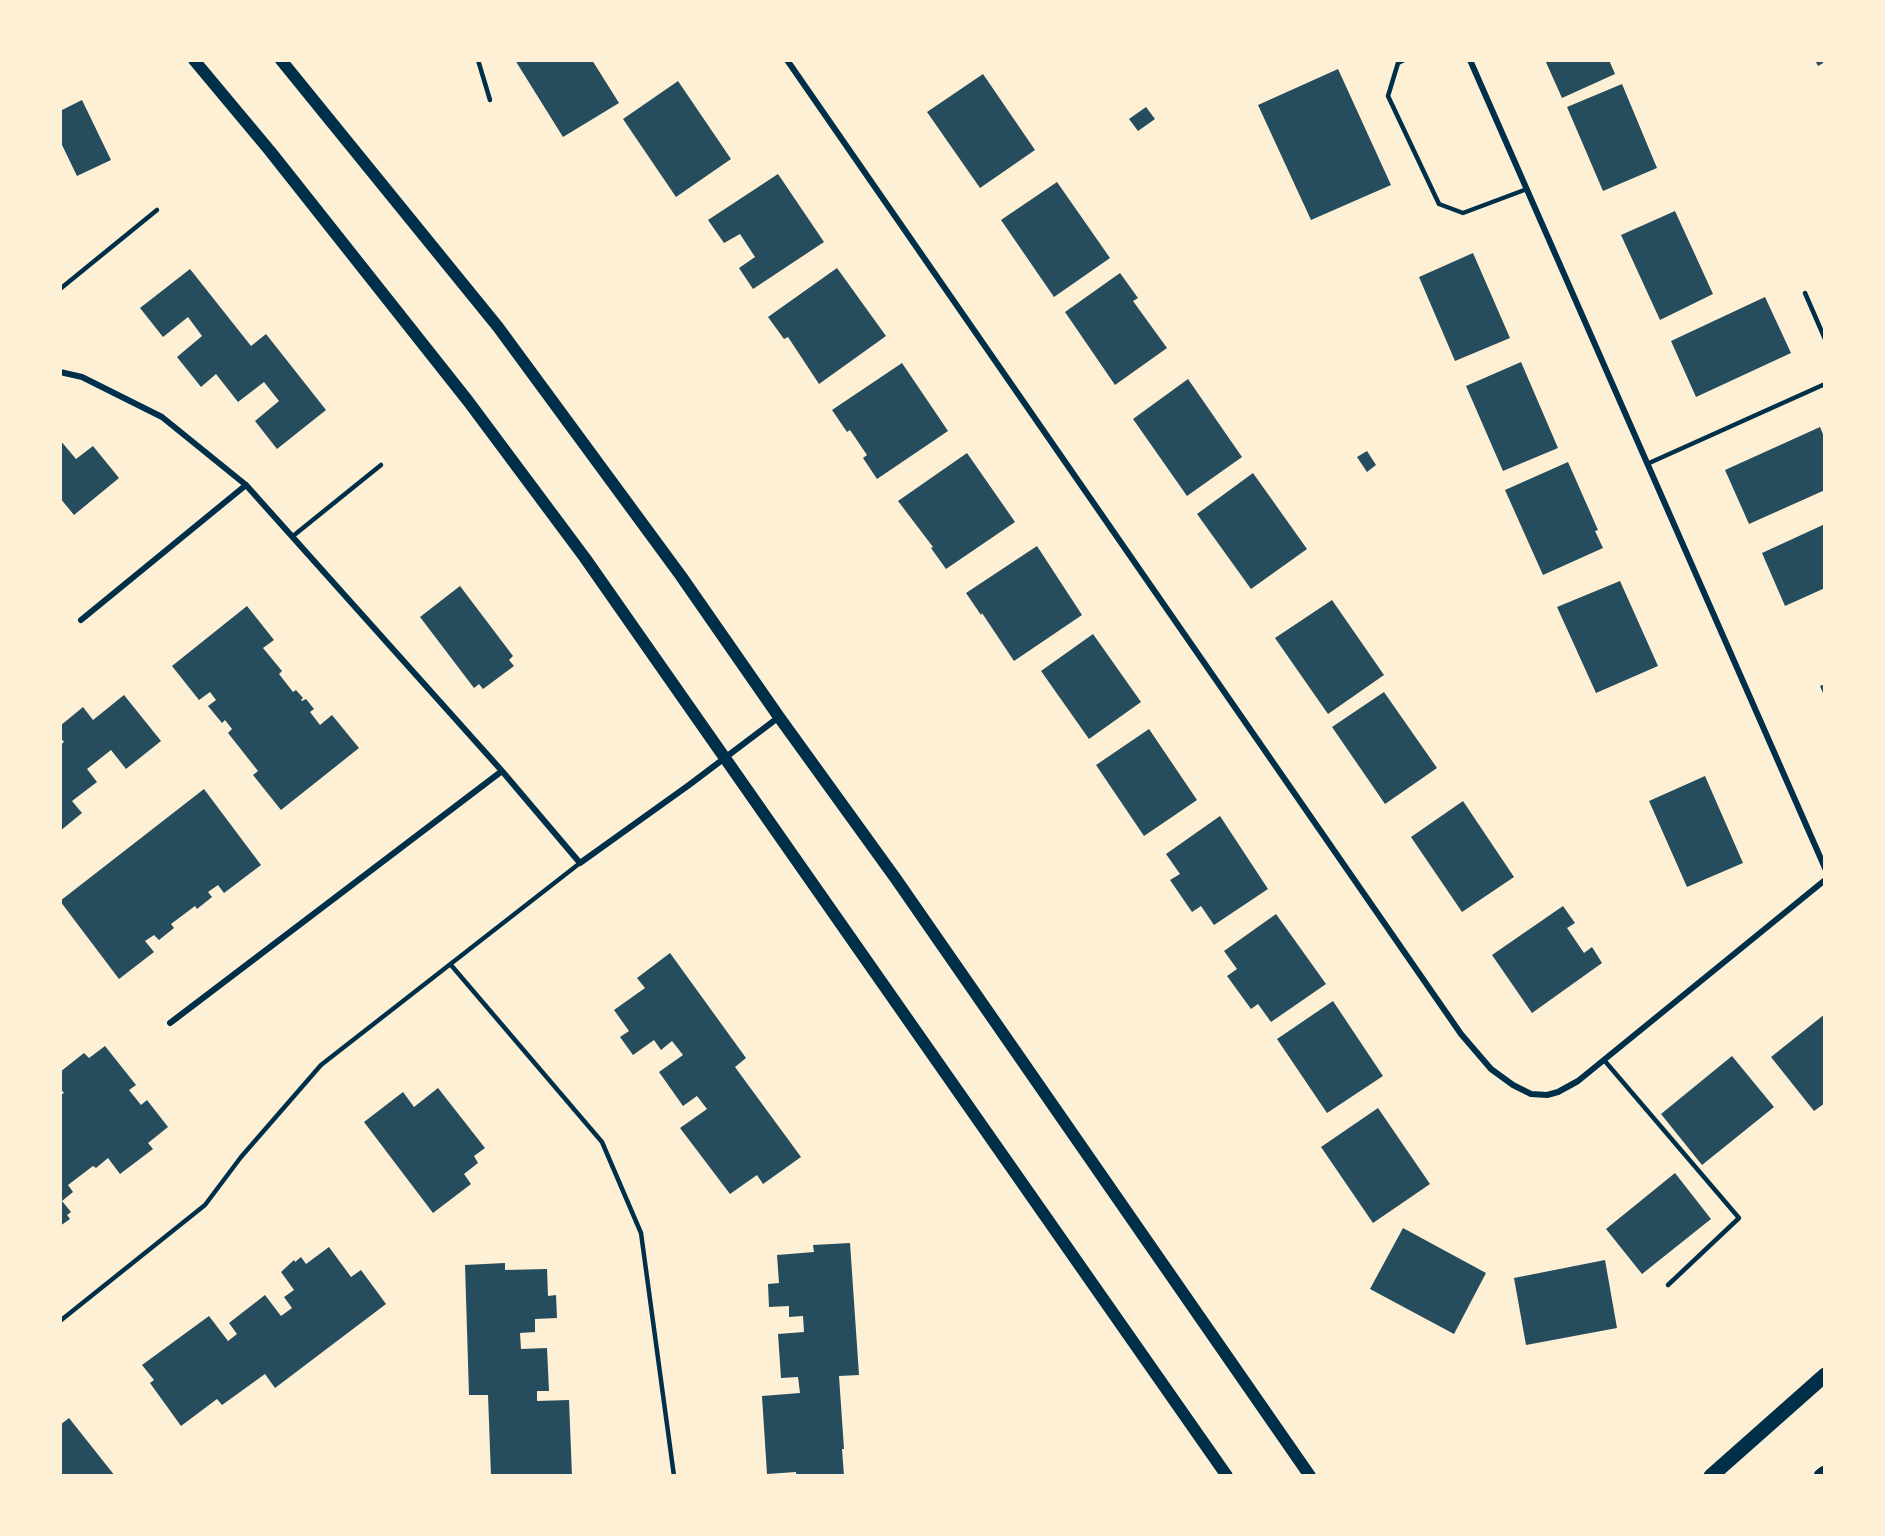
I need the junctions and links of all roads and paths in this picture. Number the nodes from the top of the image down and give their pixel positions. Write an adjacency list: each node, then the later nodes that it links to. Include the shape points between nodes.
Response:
1 (194, 60): 21 (main road, via 468,401)
2 (281, 60): 20 (main road, via 498,327)
3 (478, 60): 7 (lane)
4 (787, 60): 28 (street, via 1461,1034 1491,1069 1531,1094 1558,1092)
5 (1404, 60): 8 (lane, via 1398,63 1388,96 1439,204 1463,213)
6 (1470, 60): 8 (street)
7 (490, 100)
8 (1527, 189): 15 (street)
9 (157, 210): 10 (lane)
10 (60, 289)
11 (1805, 293): 12 (lane)
12 (1825, 339)
13 (60, 372): 17 (street, via 82,377 162,417)
14 (1825, 384): 15 (lane)
15 (1647, 464): 24 (street)
16 (381, 465): 18 (lane)
17 (246, 485): 18 (street); 19 (street)
18 (293, 536): 22 (street)
19 (81, 620)
20 (779, 717): 21 (street); 35 (main road, via 909,897)
21 (726, 758): 23 (street); 34 (main road)
22 (502, 771): 23 (street); 27 (street)
23 (579, 863): 26 (lane)
24 (1825, 868)
25 (1825, 880): 28 (street)
26 (451, 965): 30 (lane, via 321,1065 205,1205); 33 (lane, via 602,1142 641,1233)
27 (170, 1023)
28 (1604, 1060): 29 (lane, via 1738,1218)
29 (1668, 1285)
30 (60, 1321)
31 (1825, 1375): 36 (main road)
32 (1825, 1473): 37 (main road)
33 (674, 1476)
34 (1227, 1476)
35 (1310, 1476)
36 (1711, 1476)
37 (1821, 1476)

